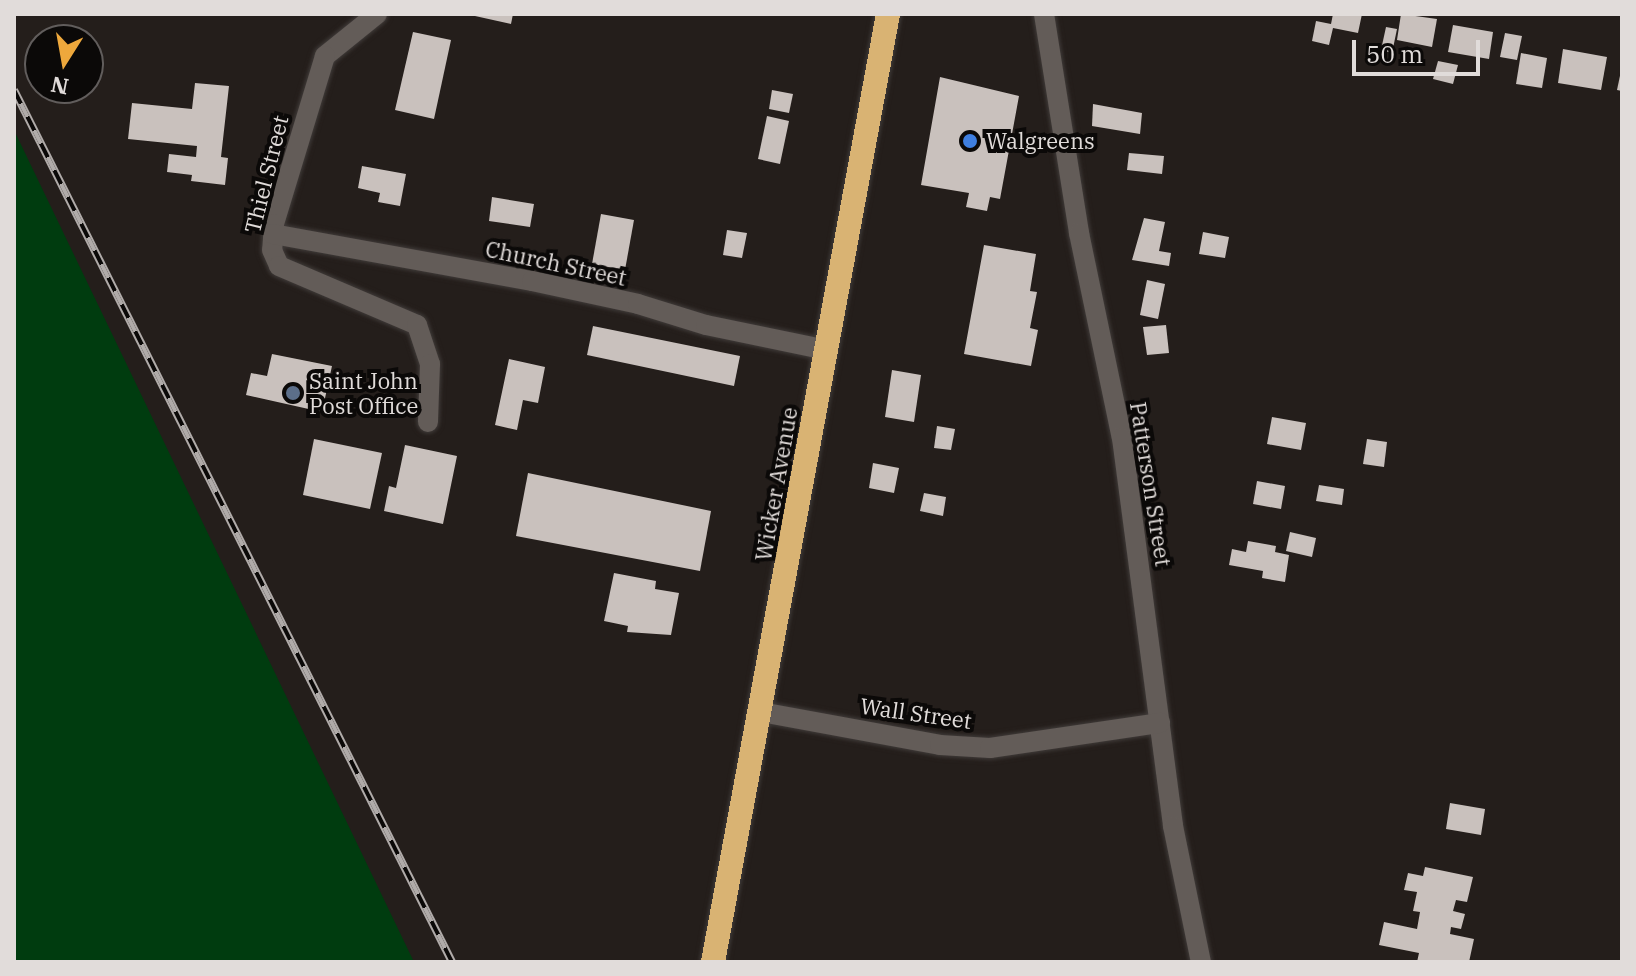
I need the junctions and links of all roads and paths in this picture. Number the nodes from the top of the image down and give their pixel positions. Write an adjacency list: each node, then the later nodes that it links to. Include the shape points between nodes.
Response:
1 (377, 14): 4 (street, Thiel Street, via 325,56)
2 (888, 14): 5 (highway, Wicker Avenue)
3 (1044, 14): 8 (street, Patterson Street, via 1079,233 1122,438)
4 (273, 234): 5 (street, Church Street, via 532,281); 6 (street, Thiel Street, via 279,266 417,325 430,364)
5 (827, 350): 7 (highway, Wicker Avenue)
6 (428, 422)
7 (761, 712): 8 (street, Wall Street, via 940,745 990,748); 9 (highway, Wicker Avenue)
8 (1160, 723): 10 (street, Patterson Street, via 1173,826)
9 (713, 962)
10 (1201, 962)

